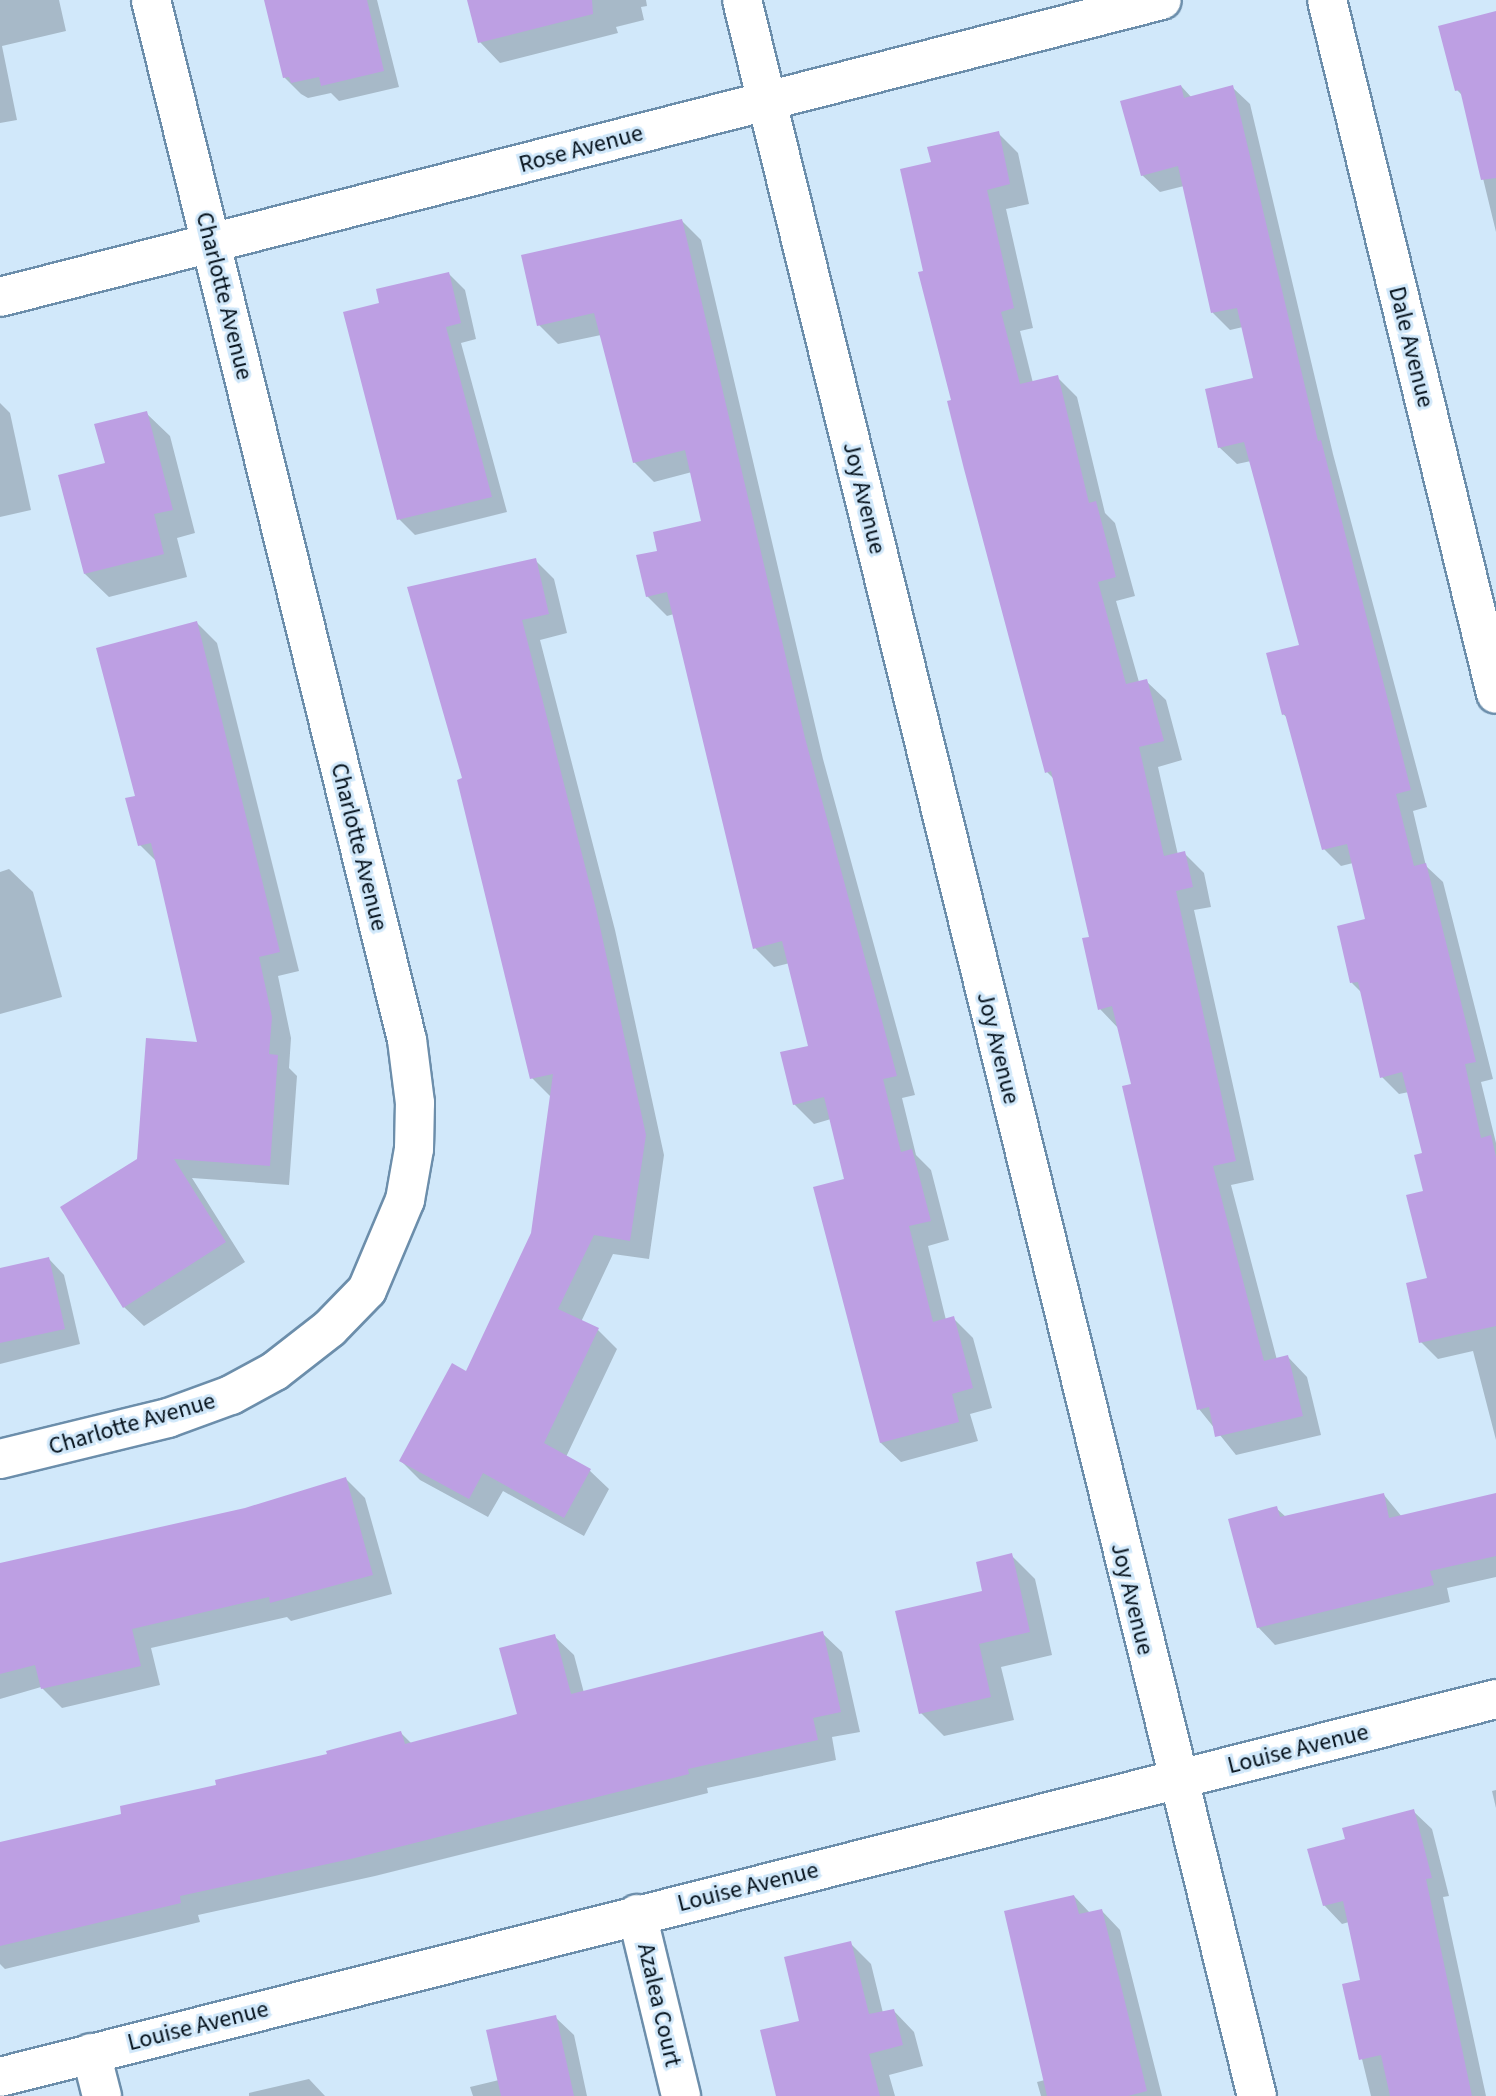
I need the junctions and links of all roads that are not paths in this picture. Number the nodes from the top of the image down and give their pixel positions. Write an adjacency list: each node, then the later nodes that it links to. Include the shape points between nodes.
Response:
1 (151, 0): 6 (street, Charlotte Avenue)
2 (742, 0): 5 (street, Joy Avenue)
3 (1163, 0): 5 (street, Rose Avenue)
4 (1327, 0): 8 (street, Dale Avenue)
5 (767, 100): 6 (street, Rose Avenue); 11 (street, Joy Avenue)
6 (211, 244): 7 (street, Rose Avenue); 9 (street, Charlotte Avenue, via 407,1040 415,1103 414,1149 405,1200 368,1290 330,1328 275,1371 231,1395 168,1418)
7 (0, 297)
8 (1496, 694)
9 (0, 1459)
10 (1496, 1699): 11 (street, Louise Avenue)
11 (1176, 1779): 12 (street, Louise Avenue); 17 (street, Joy Avenue)
12 (637, 1914): 13 (street, Louise Avenue); 16 (street, Azalea Court)
13 (91, 2053): 14 (street, Louise Avenue); 15 (street)
14 (0, 2077)
15 (102, 2096)
16 (681, 2096)
17 (1257, 2096)

